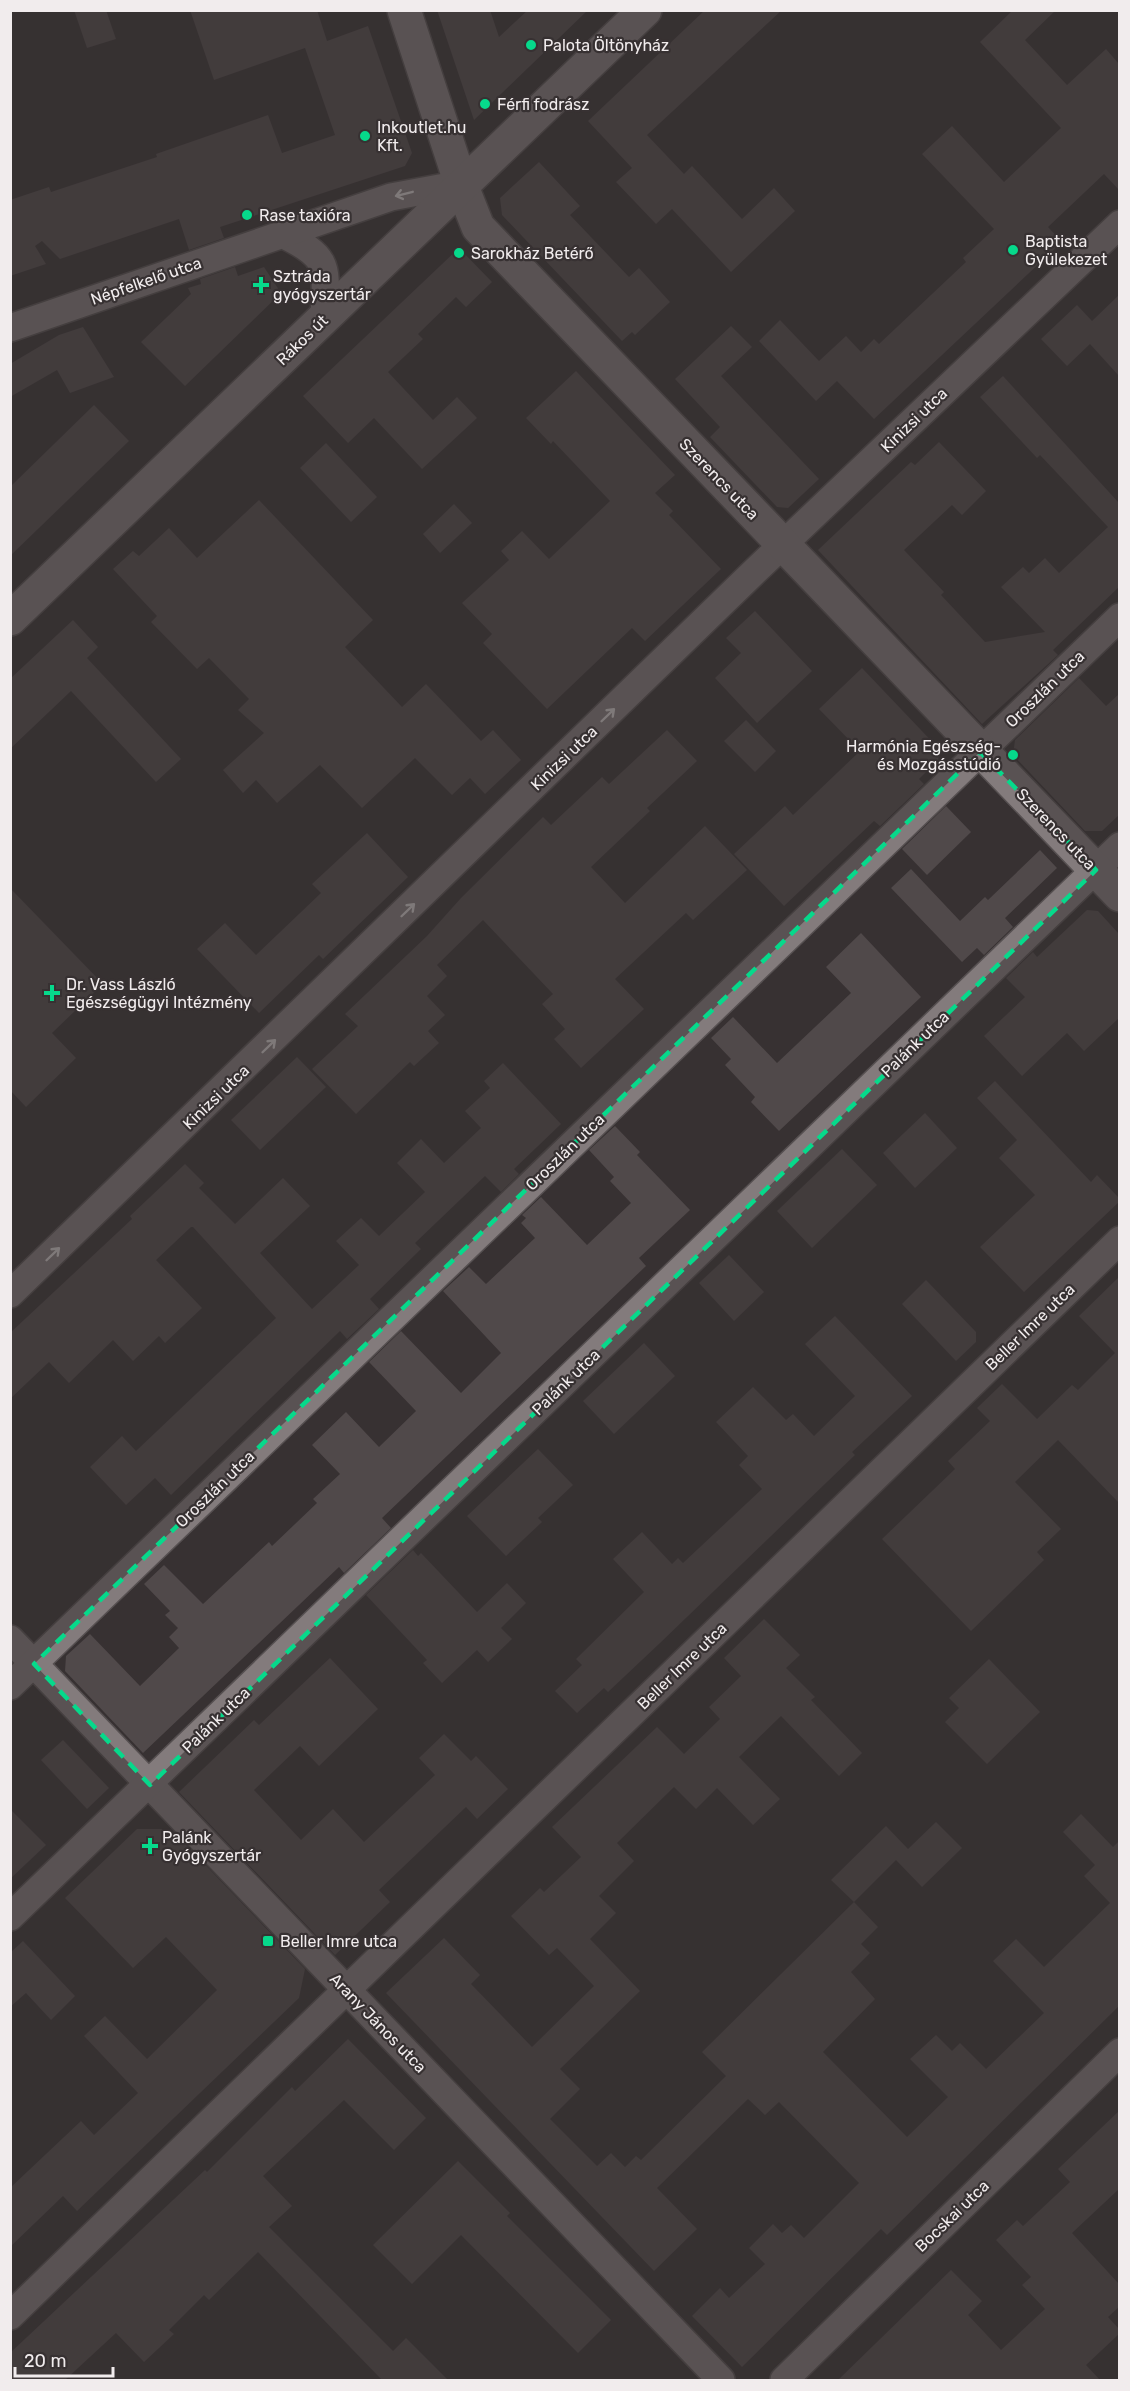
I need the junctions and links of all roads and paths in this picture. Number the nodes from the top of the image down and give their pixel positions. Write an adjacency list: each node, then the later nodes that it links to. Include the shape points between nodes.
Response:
1 (404, 10): 3 (street, Szerencs utca)
2 (645, 10): 3 (street, Rákos út)
3 (461, 184): 5 (street, Népfelkelő utca, one-way to 5, via 391,197); 6 (street, Rákos út); 8 (street, Szerencs utca, via 478,227)
4 (1119, 224): 8 (street, Kinizsi utca)
5 (282, 234): 6 (street, via 309,247 322,262 326,272); 7 (street, Népfelkelő utca)
6 (324, 318): 10 (street, Rákos út)
7 (10, 328)
8 (782, 545): 11 (street, Szerencs utca); 16 (street, Kinizsi utca, one-way to 8)
9 (1119, 617): 11 (street, Oroszlán utca)
10 (10, 619)
11 (980, 752): 13 (street, Szerencs utca); 18 (street, Oroszlán utca)
12 (1119, 846): 13 (street, Palánk utca)
13 (1096, 870): 14 (street, Szerencs utca); 20 (street, Palánk utca)
14 (1119, 895)
15 (1119, 1240): 22 (street, Beller Imre utca)
16 (10, 1294)
17 (10, 1639): 18 (street, Arany János utca)
18 (34, 1664): 19 (street, Oroszlán utca); 20 (street, Arany János utca)
19 (10, 1686)
20 (150, 1785): 21 (street, Palánk utca); 22 (street, Arany János utca)
21 (10, 1917)
22 (347, 1991): 24 (street, Beller Imre utca); 25 (street, Arany János utca)
23 (1119, 2052): 26 (street, Bocskai utca)
24 (10, 2316)
25 (721, 2380)
26 (784, 2380)

